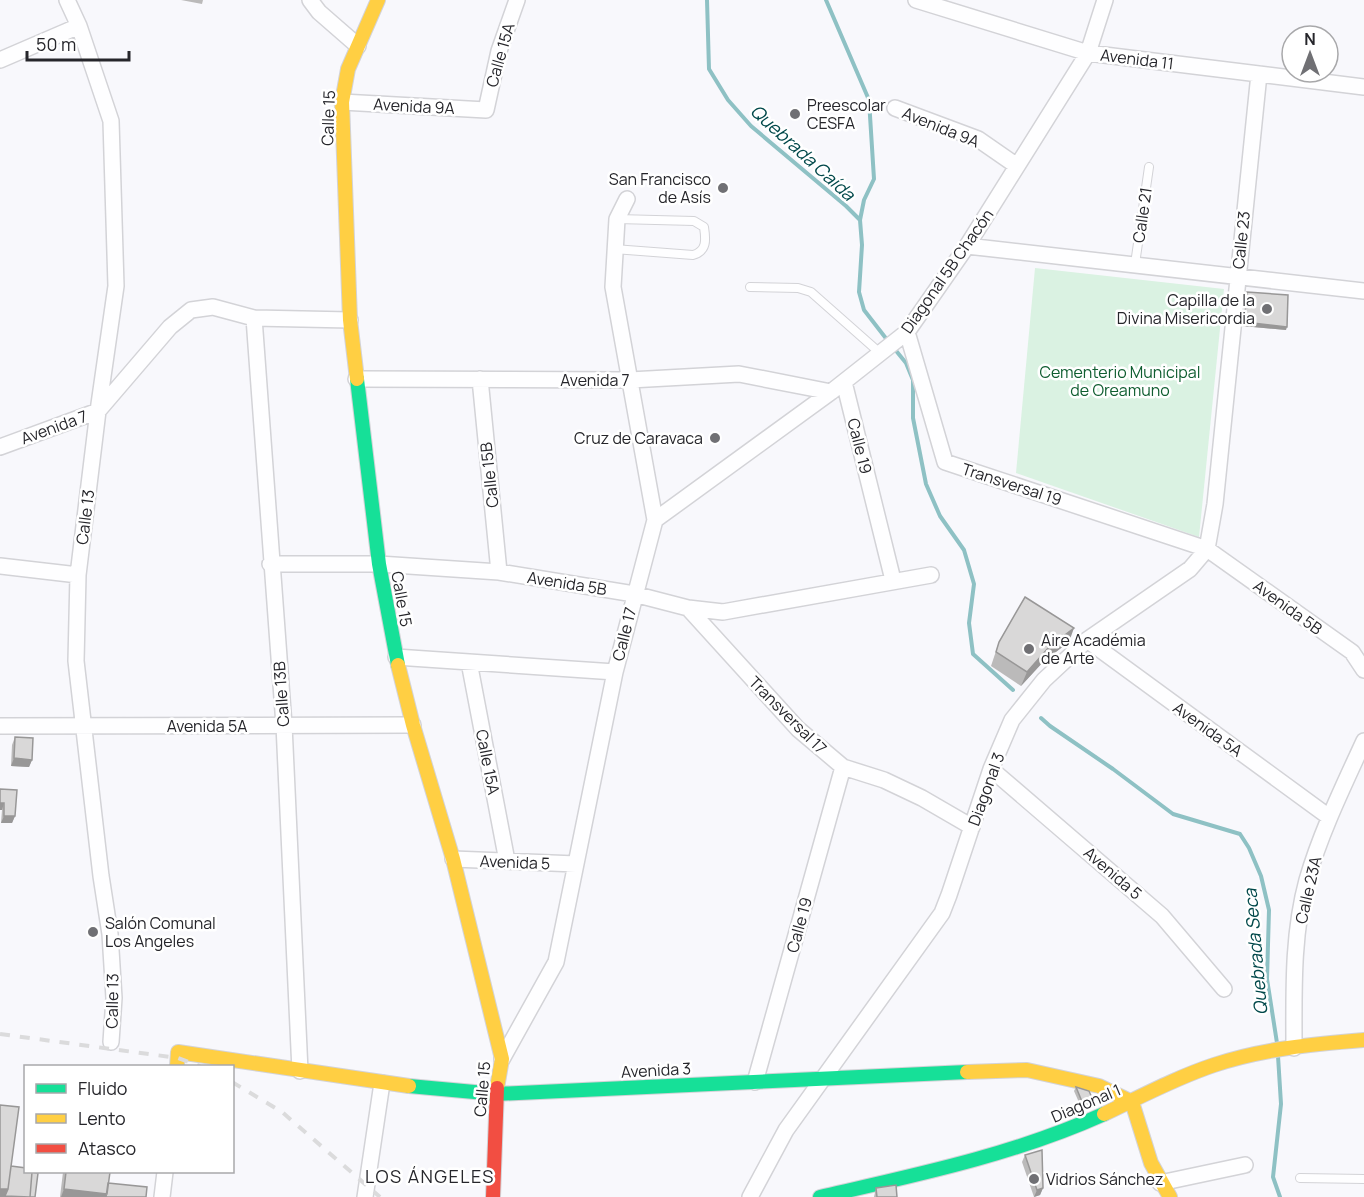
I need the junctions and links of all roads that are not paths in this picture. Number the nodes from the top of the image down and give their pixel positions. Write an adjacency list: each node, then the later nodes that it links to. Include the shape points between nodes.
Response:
1 (66, 0): 7 (street, Calle 13)
2 (310, 0): 8 (street)
3 (378, 0): 8 (street, Calle 15)
4 (517, 0): 15 (street, Calle 15A, via 499,51)
5 (916, 0): 9 (street, Avenida 11)
6 (1105, 0): 9 (street, Diagonal 5B Chacón)
7 (79, 26): 10 (street); 35 (street, Calle 13, via 111,122 116,286)
8 (358, 46): 13 (street, Calle 15, via 348,69)
9 (1088, 53): 11 (street, Avenida 11); 16 (street, Diagonal 5B Chacón)
10 (0, 60)
11 (1259, 74): 12 (street, Avenida 11); 23 (street, Calle 23)
12 (1364, 87)
13 (342, 102): 15 (street, Avenida 9A); 27 (street, Calle 15)
14 (895, 108): 16 (street, Avenida 9A, via 978,140)
15 (486, 110)
16 (1017, 166): 20 (street, Diagonal 5B Chacón)
17 (1149, 167): 22 (lane, Calle 21)
18 (627, 199): 19 (street, Calle 17)
19 (617, 219): 21 (street, Calle 17); 21 (lane, via 694,221 704,227 706,238 700,253 693,255)
20 (968, 246): 22 (street); 28 (street, Diagonal 5B Chacón)
21 (614, 249): 32 (street, Calle 17, via 613,287)
22 (1135, 264): 23 (street)
23 (1237, 277): 25 (street); 38 (street, Calle 23, via 1215,504)
24 (750, 287): 29 (lane, via 811,292)
25 (1364, 291)
26 (254, 318): 27 (street, Avenida 7); 35 (street, Avenida 7, via 213,307 191,310 170,327); 39 (street, Calle 13B)
27 (350, 320): 30 (street, Calle 15)
28 (907, 332): 29 (street, Diagonal 5B Chacón); 38 (street, Transversal 19, via 945,462)
29 (880, 353): 33 (street, Diagonal 5B Chacón)
30 (356, 379): 31 (street, Avenida 7); 40 (street, Calle 15)
31 (480, 379): 32 (street, Avenida 7); 42 (street, Calle 15B)
32 (630, 380): 34 (street, Avenida 7, via 740,374); 37 (street, Calle 17)
33 (844, 382): 34 (street, Diagonal 5B Chacón); 45 (street, Calle 19)
34 (831, 392): 37 (street, Diagonal 5B Chacón)
35 (98, 411): 36 (street, Avenida 7); 43 (street, Calle 13)
36 (0, 447)
37 (655, 520): 46 (street, Calle 17)
38 (1207, 549): 48 (street, Diagonal 3, via 1190,569); 51 (street, Avenida 5B, via 1352,652)
39 (270, 564): 40 (street, Avenida 5B); 53 (street, Calle 13B)
40 (379, 564): 42 (street, Avenida 5B); 49 (street, Calle 15)
41 (0, 566): 43 (street)
42 (499, 572): 46 (street, Avenida 5B)
43 (78, 575): 56 (street, Calle 13, via 76,661)
44 (931, 575): 45 (street, Avenida 5B)
45 (893, 580): 47 (street, Avenida 5B, via 723,612)
46 (634, 594): 47 (street, Avenida 5B); 52 (street, Calle 17)
47 (688, 608): 58 (street, Transversal 17, via 798,729)
48 (1087, 640): 59 (street, Diagonal 3, via 1044,681 1012,720); 60 (street, Avenida 5A)
49 (396, 657): 50 (street); 54 (street, Calle 15)
50 (469, 662): 52 (street); 63 (street, Calle 15A)
51 (1364, 670)
52 (615, 672): 64 (street, Calle 17)
53 (284, 725): 54 (street, Avenida 5A); 56 (street, Avenida 5A); 75 (street, Calle 13B)
54 (413, 725): 62 (street, Calle 15)
55 (0, 726): 56 (street, Avenida 5A)
56 (82, 726): 69 (street, Calle 13, via 110,934 114,998)
57 (1364, 741): 60 (street, Calle 23A)
58 (843, 767): 61 (street, Transversal 17, via 884,780); 77 (street, Calle 19)
59 (991, 769): 61 (street, Diagonal 3); 65 (street, Avenida 5, via 1162,916)
60 (1329, 817): 70 (street, Calle 23A, via 1307,882 1295,951)
61 (972, 827): 76 (street, Diagonal 3, via 942,913)
62 (453, 859): 63 (street, Avenida 5); 66 (street, Calle 15)
63 (507, 861): 64 (street, Avenida 5)
64 (576, 864): 67 (street, Calle 17, via 556,962)
65 (1224, 989)
66 (494, 1024): 67 (street); 71 (street, Calle 15)
67 (519, 1028): 71 (street, Calle 17)
68 (1364, 1040): 70 (street, Diagonal 1)
69 (111, 1042)
70 (1290, 1049): 80 (street, Diagonal 1, via 1222,1062)
71 (502, 1059): 79 (street, Calle 15)
72 (178, 1060): 73 (street, Avenida 3)
73 (233, 1065)
74 (234, 1065): 75 (street, Avenida 3)
75 (300, 1071): 78 (street, Avenida 3)
76 (823, 1078): 77 (street, Avenida 3); 80 (street, Avenida 3, via 1027,1070 1098,1086); 90 (street, via 786,1130)
77 (755, 1082): 79 (street, Avenida 3)
78 (382, 1083): 79 (street, Avenida 3); 88 (street)
79 (496, 1094): 89 (street, Calle 15)
80 (1132, 1102): 85 (street, via 1149,1161); 86 (street, Diagonal 1, via 1050,1137)
81 (1245, 1165): 85 (street)
82 (165, 1173): 87 (street)
83 (1300, 1178): 84 (lane)
84 (1364, 1179)
85 (1161, 1183): 92 (street)
86 (861, 1192): 91 (street, Diagonal 1)
87 (162, 1197)
88 (364, 1197)
89 (493, 1197)
90 (750, 1197)
91 (820, 1197)
92 (1170, 1197)

